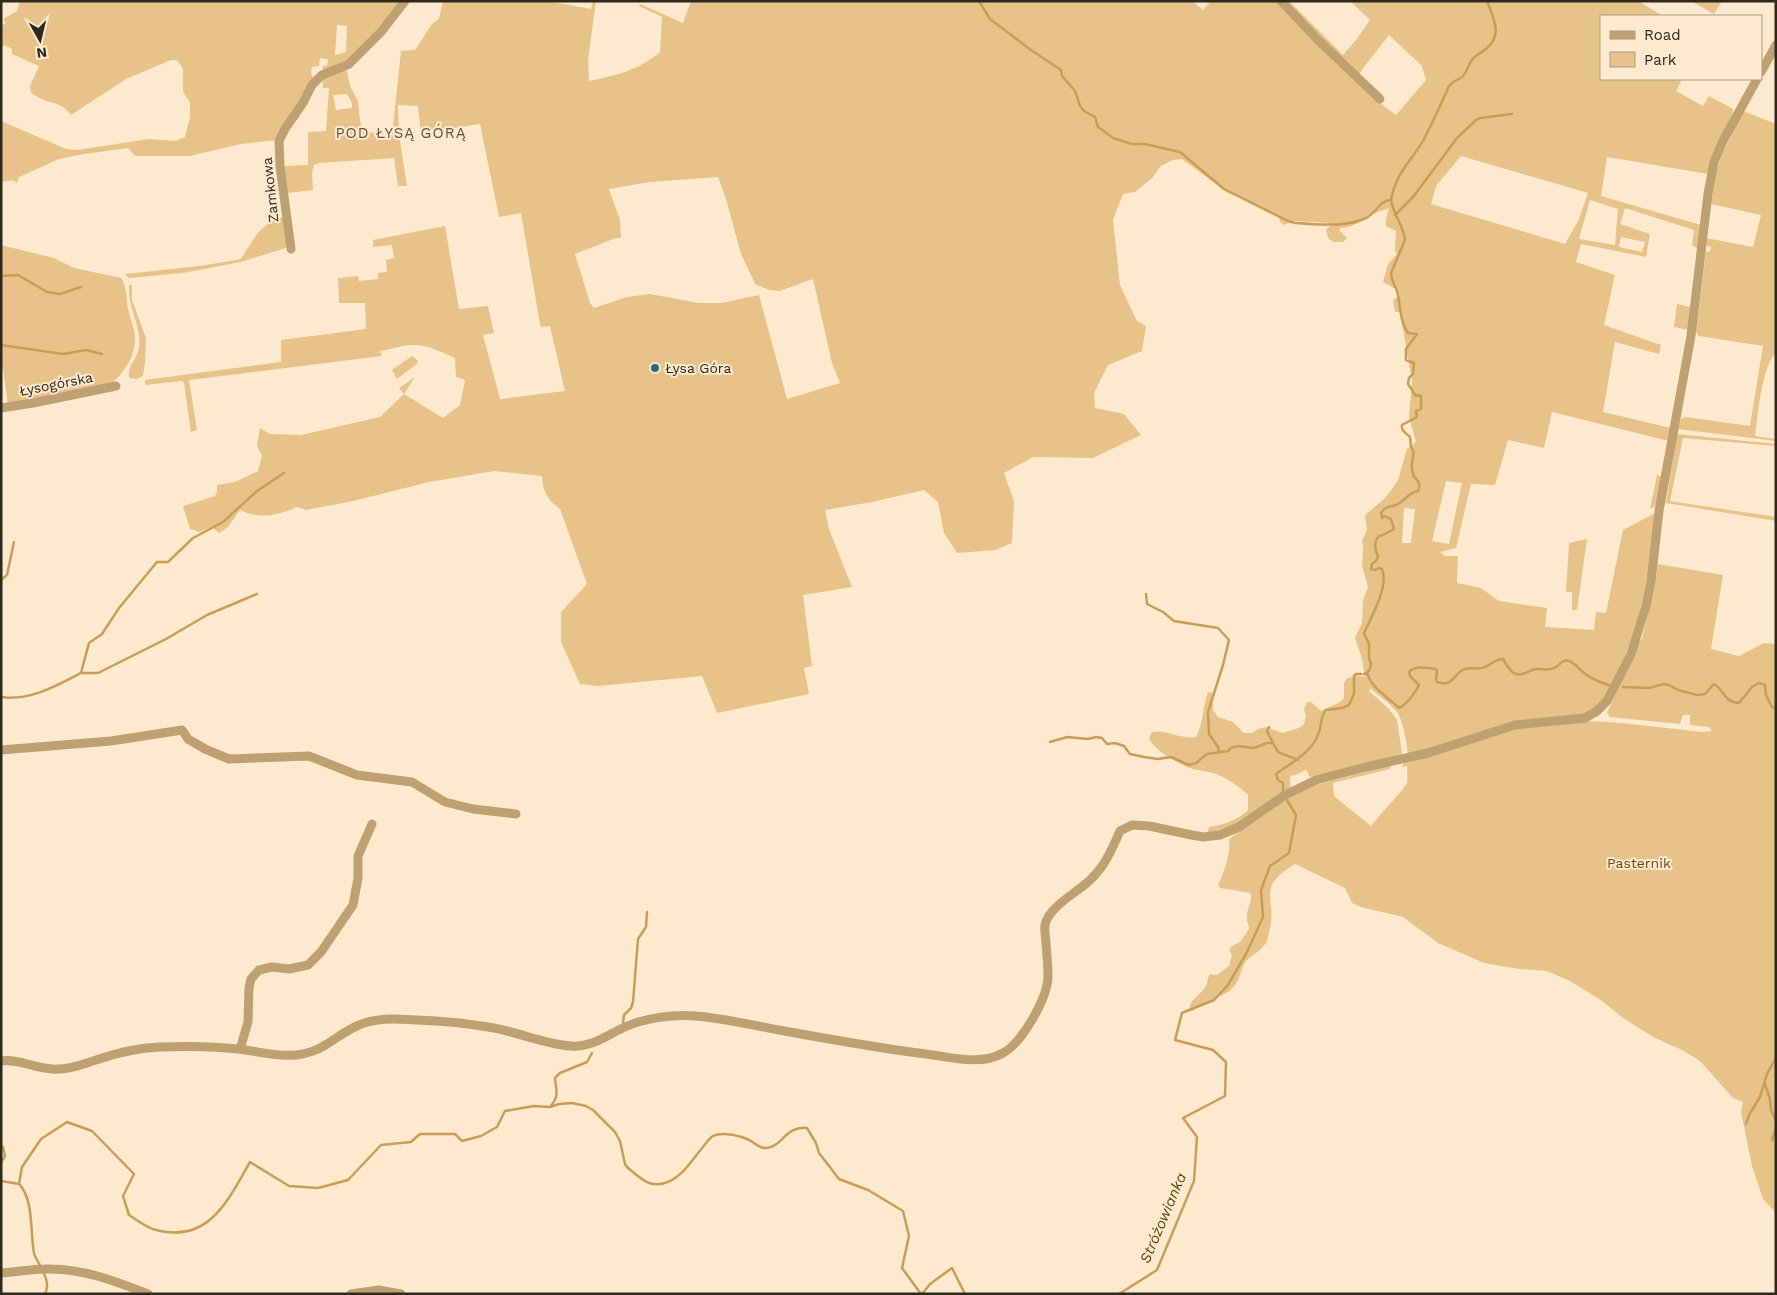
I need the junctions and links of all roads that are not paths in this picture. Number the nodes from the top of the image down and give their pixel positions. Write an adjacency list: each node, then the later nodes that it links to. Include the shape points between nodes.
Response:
1 (405, 1): 7 (street, Zamkowa, via 381,32 349,64 322,75 312,84 279,141)
2 (1281, 1): 6 (street)
3 (1776, 45): 4 (street)
4 (1762, 70)
5 (1756, 80): 13 (street, via 1714,162 1705,212 1692,336 1658,512 1646,606 1631,654 1611,695 1591,716 1515,725 1428,753 1330,776 1297,788 1239,827 1220,835 1192,836 1132,825 1120,831 1108,859 1097,873 1054,909 1044,924 1048,982 1041,1004 1020,1038 1006,1052 992,1058 981,1060 884,1049 694,1016 635,1023 580,1046 489,1027 419,1020 377,1020 358,1025 327,1046 303,1054 291,1056)
6 (1380, 99)
7 (291, 249)
8 (116, 386): 9 (street, Łysogórska)
9 (1, 408)
10 (1, 750): 11 (street, via 111,741 182,730 196,744 229,759 309,756 357,775 412,782 445,802)
11 (516, 814)
12 (372, 824): 13 (street, via 358,856 353,905 321,952 308,965 259,970 251,979 248,1022)
13 (240, 1049): 14 (street, via 148,1048 57,1070)
14 (1, 1061)
15 (1, 1273): 16 (street, via 62,1270 120,1283)
16 (148, 1294)
17 (351, 1294): 18 (street, via 379,1290)
18 (402, 1294)

